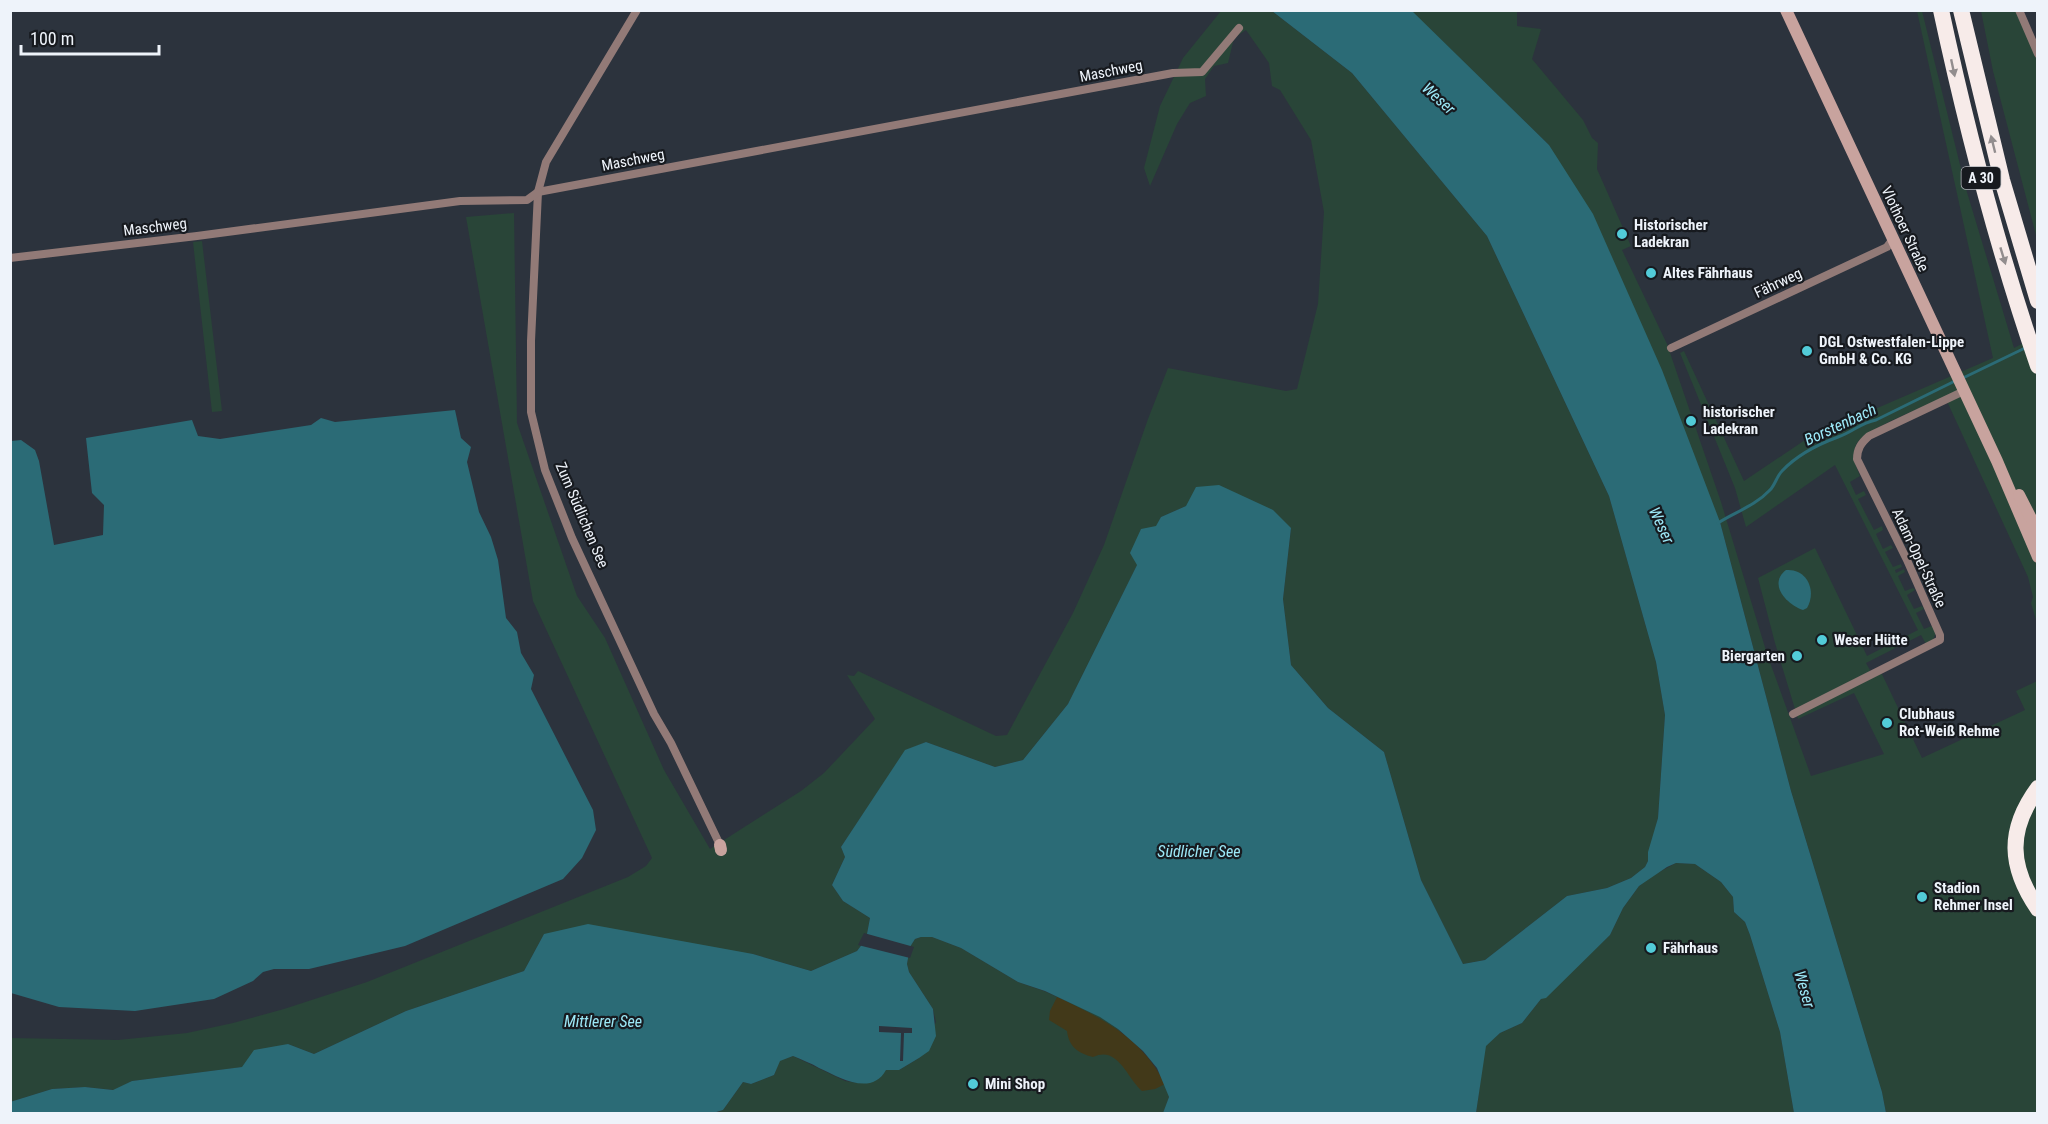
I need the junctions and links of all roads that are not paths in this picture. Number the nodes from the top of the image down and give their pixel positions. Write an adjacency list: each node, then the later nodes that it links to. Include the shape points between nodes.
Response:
1 (637, 10): 8 (street, Zum Südlichen See, via 546,162)
2 (1786, 10): 9 (main road, Vlothoer Straße)
3 (1941, 10): 13 (highway, A 30, one-way to 13, via 2000,247)
4 (1961, 10): 11 (highway, A 30, one-way to 4, via 2002,180)
5 (2019, 10): 7 (street)
6 (1239, 28): 8 (street, Maschweg, via 1202,72 1173,73)
7 (2037, 54)
8 (538, 192): 10 (street, Maschweg, via 527,200 460,201); 20 (street, Zum Südlichen See, via 531,412 545,470 572,538)
9 (1893, 239): 12 (street, Fährweg, via 1887,247); 14 (main road, Vlothoer Straße)
10 (10, 258)
11 (2037, 301)
12 (1671, 348)
13 (2037, 366)
14 (1964, 391): 15 (main road, Vlothoer Straße); 18 (street, Adam-Opel-Straße, via 1869,436 1857,452 1940,640)
15 (1997, 461): 16 (main road, Vlothoer Straße, via 2023,501); 17 (main road, Vlothoer Straße)
16 (2037, 532)
17 (2037, 557)
18 (1793, 714)
19 (2037, 789): 21 (highway, via 2019,822 2014,850 2019,875)
20 (720, 847)
21 (2037, 909)

